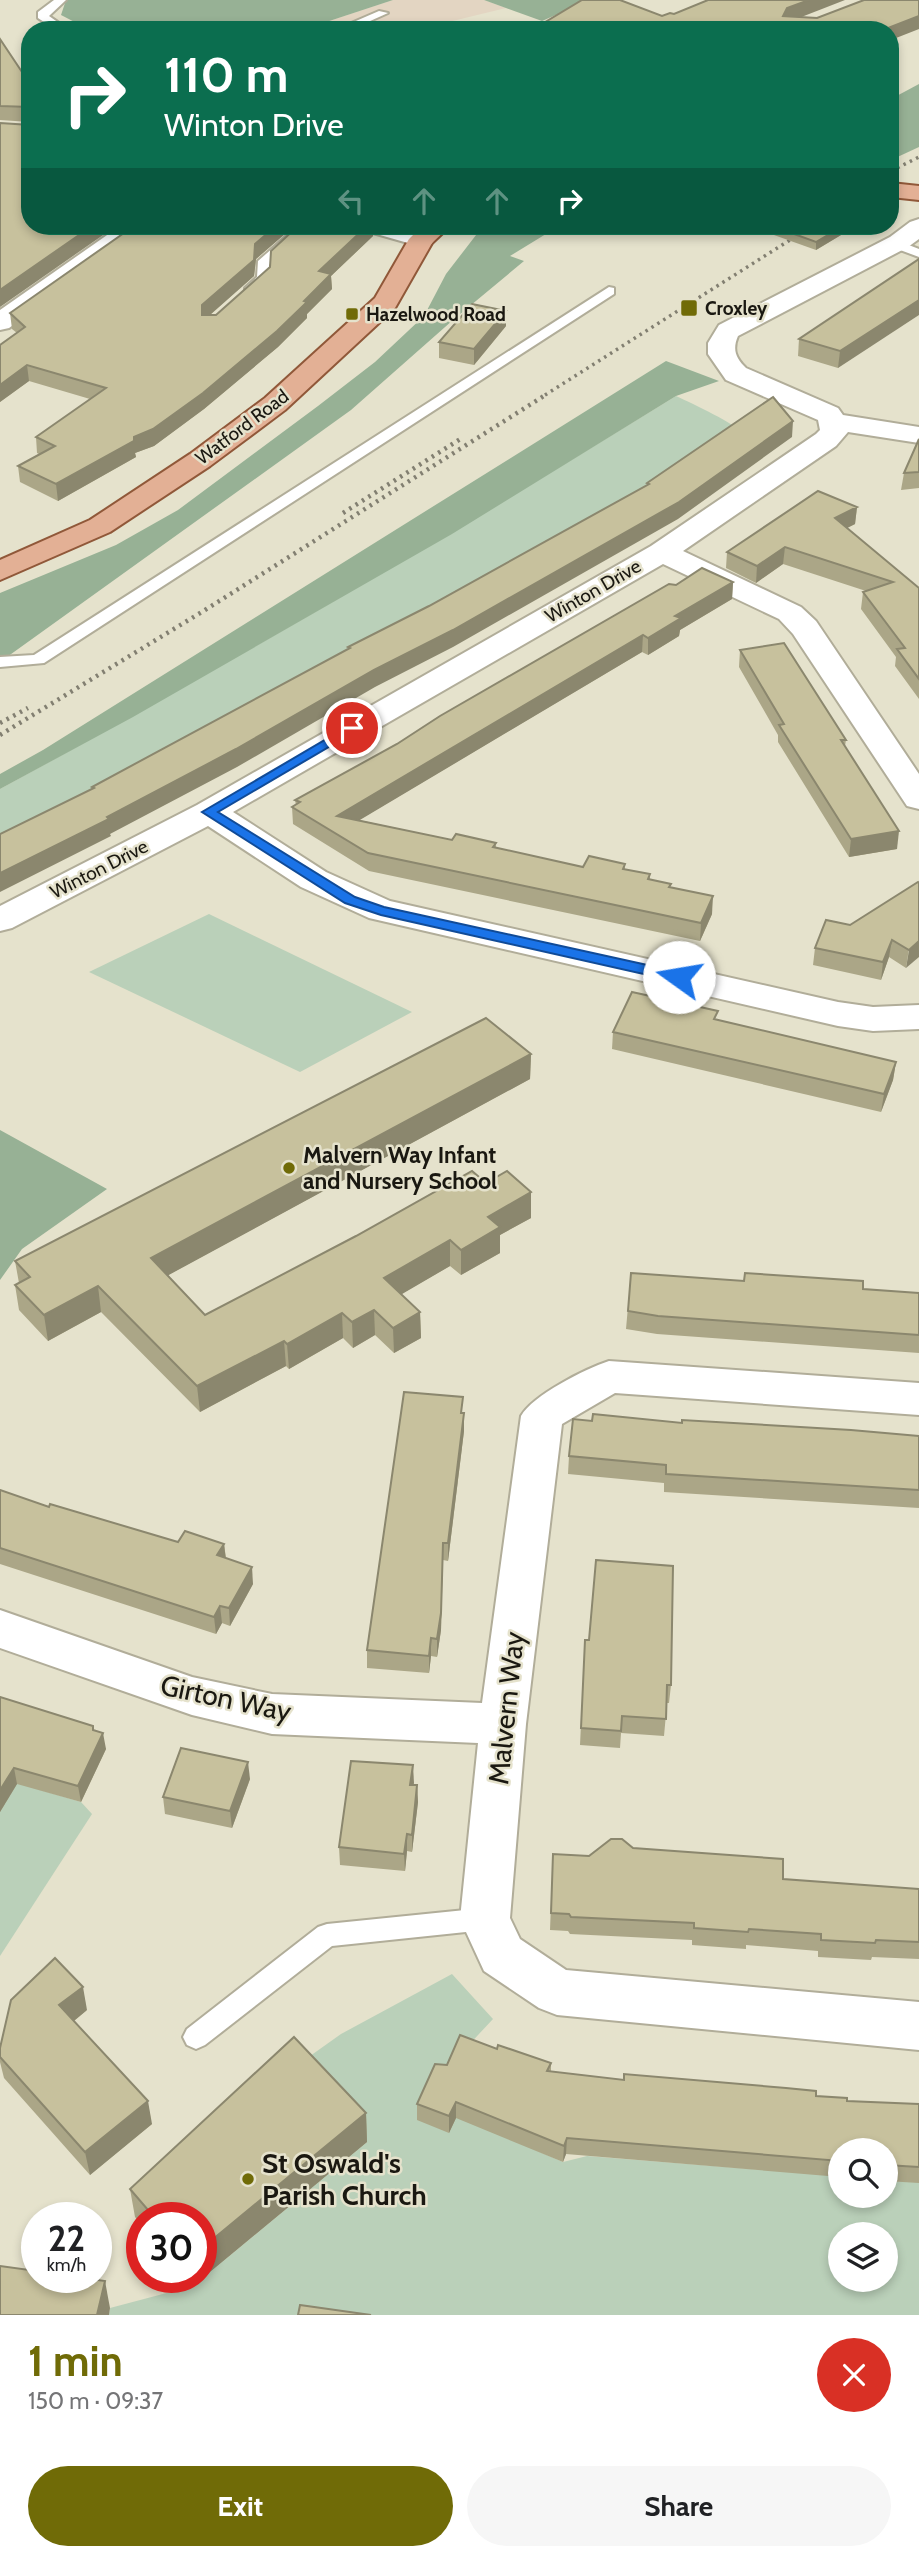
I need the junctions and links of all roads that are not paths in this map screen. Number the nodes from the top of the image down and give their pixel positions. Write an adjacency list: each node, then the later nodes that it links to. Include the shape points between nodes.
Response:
1 (61, 0): 3 (lane, via 42,14)
2 (383, 13): 4 (lane)
3 (49, 21)
4 (363, 21)
5 (899, 191): 6 (main road)
6 (919, 193)
7 (919, 227): 11 (street)
8 (123, 235): 14 (street)
9 (295, 235): 13 (lane, via 263,264 264,278)
10 (428, 235): 18 (main road, Watford Road, via 386,302 275,404 100,526)
11 (907, 248): 15 (street, via 728,331 721,341 724,362 736,374 814,407)
12 (609, 291): 19 (lane, via 38,660)
13 (237, 302)
14 (0, 322)
15 (834, 422): 16 (street); 17 (street, Winton Drive, via 834,432 826,440)
16 (919, 435)
17 (662, 552): 20 (street, via 790,613 805,628); 21 (street, Winton Drive)
18 (0, 571)
19 (0, 662)
20 (919, 799)
21 (209, 812): 22 (street, Winton Drive); 23 (street, via 326,887 381,910 838,1014 873,1019)
22 (0, 920)
23 (919, 1017)
24 (919, 1399): 26 (street, Malvern Way, via 609,1377 542,1416)
25 (0, 1629): 26 (street, Girton Way, via 192,1696 272,1714)
26 (503, 1724): 27 (street, Malvern Way)
27 (485, 1919): 28 (street, via 502,1955 557,1992); 29 (lane, via 327,1935)
28 (919, 2026)
29 (197, 2037)

